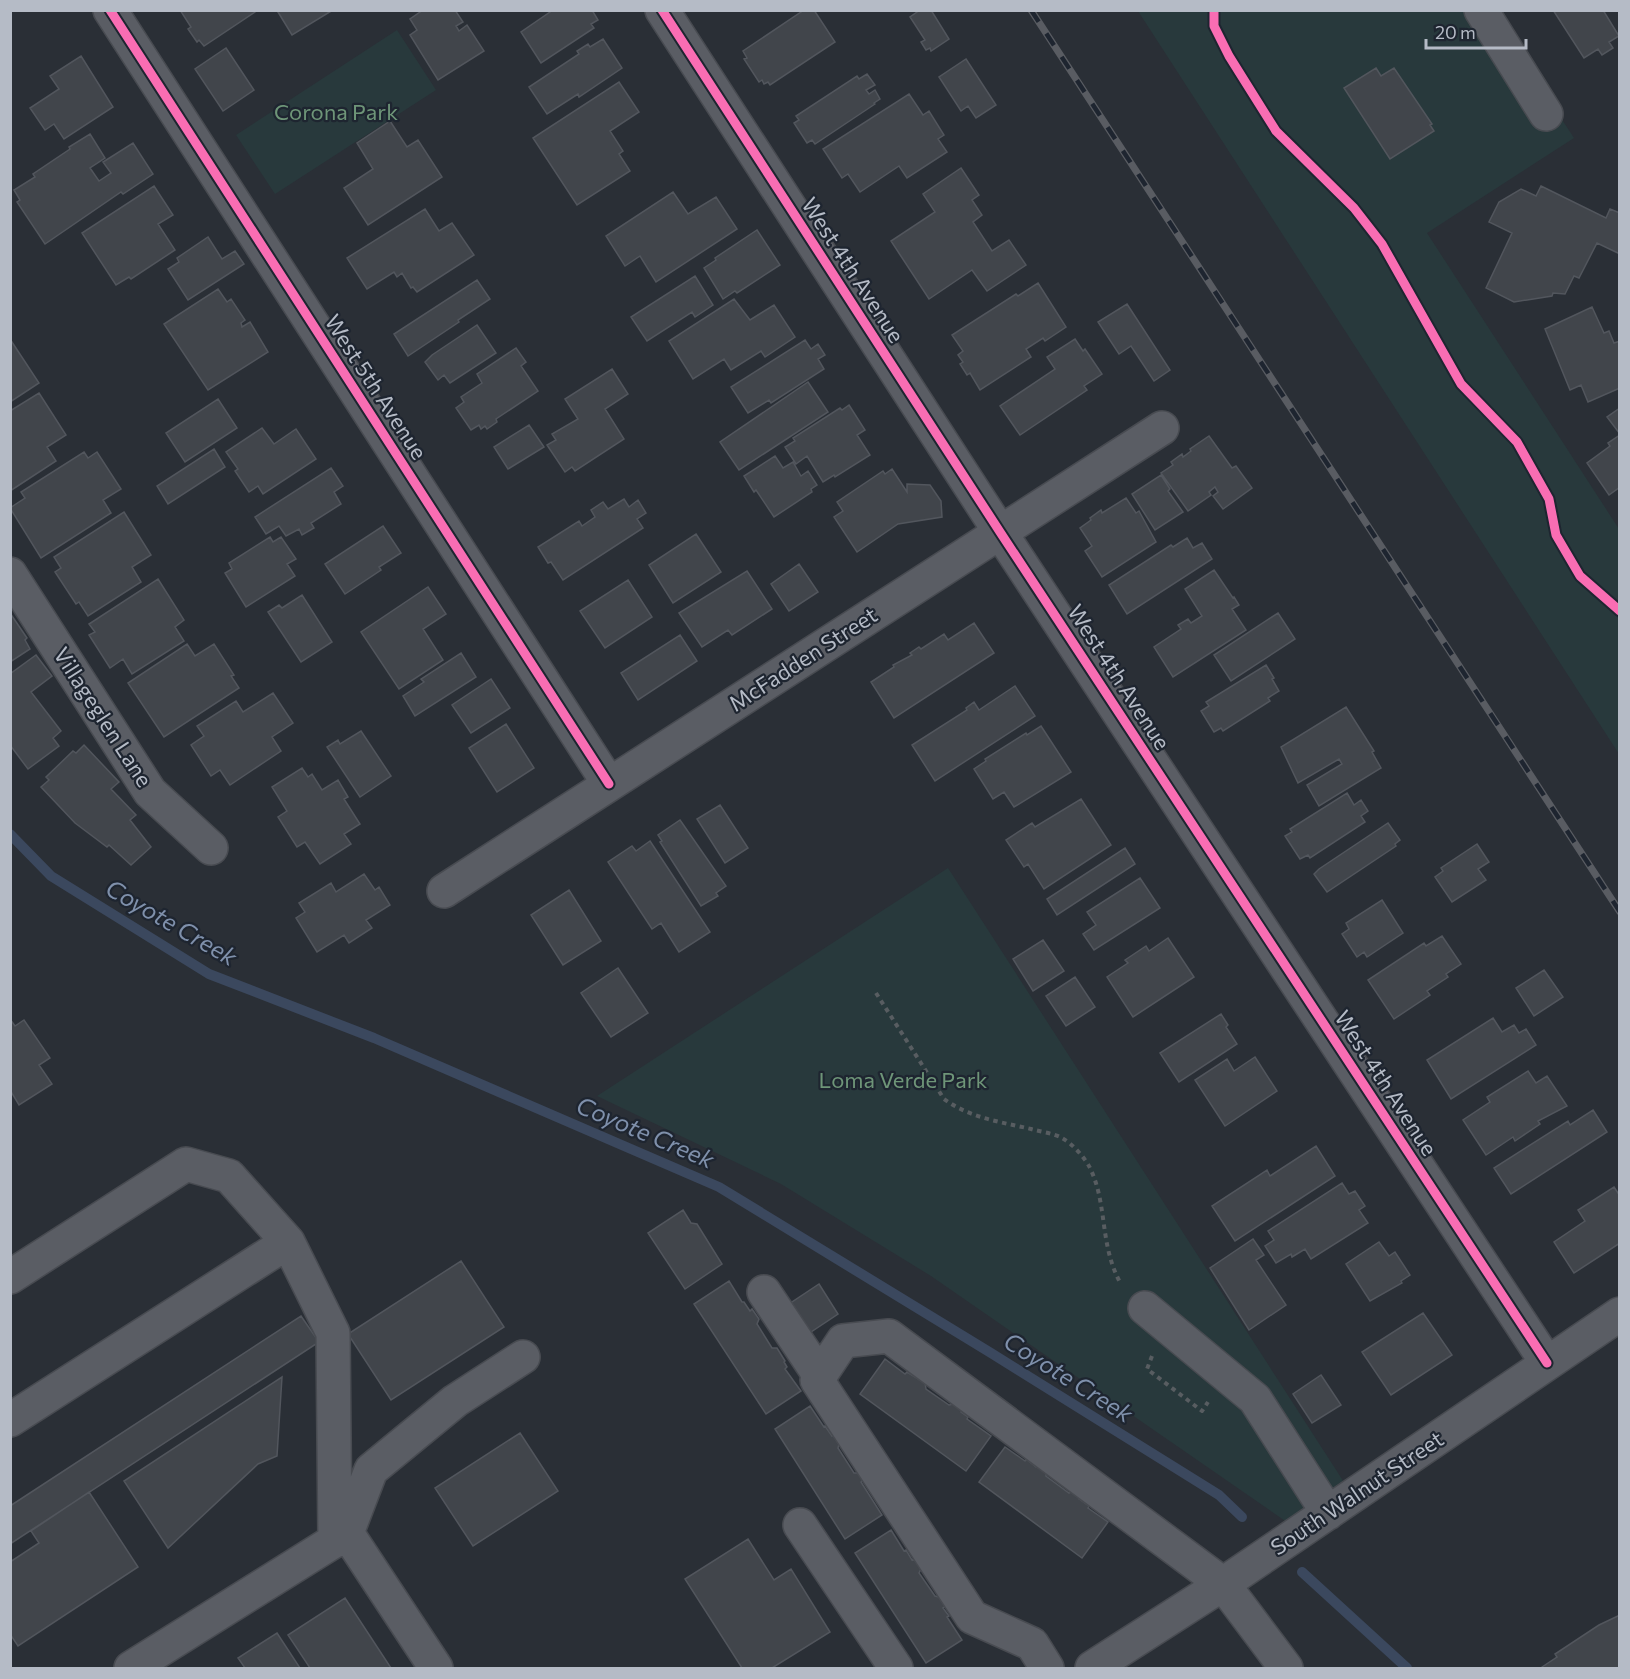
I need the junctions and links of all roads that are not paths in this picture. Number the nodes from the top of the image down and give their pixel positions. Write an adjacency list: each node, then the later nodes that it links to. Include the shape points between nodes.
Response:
1 (110, 10): 8 (street, West 5th Avenue)
2 (662, 10): 6 (street, West 4th Avenue)
3 (1481, 10): 4 (street)
4 (1546, 114)
5 (1162, 428): 6 (street, McFadden Street)
6 (1000, 532): 8 (street, McFadden Street); 17 (street, West 4th Avenue)
7 (10, 574): 9 (street, Villageglen Lane, via 150,792)
8 (609, 784): 10 (street, McFadden Street)
9 (211, 849)
10 (444, 891)
11 (288, 1242): 12 (street, via 230,1176 186,1164); 19 (street); 22 (street, via 333,1333)
12 (10, 1277)
13 (764, 1292): 18 (street)
14 (1145, 1308): 20 (street, via 1255,1399)
15 (1620, 1314): 17 (street, South Walnut Street)
16 (523, 1357): 22 (street, via 455,1401 371,1470)
17 (1547, 1362): 20 (street, South Walnut Street)
18 (820, 1377): 23 (street, via 843,1341 889,1336); 27 (street, via 817,1380 972,1617 1032,1644)
19 (10, 1420)
20 (1328, 1513): 23 (street, South Walnut Street)
21 (800, 1525): 24 (street)
22 (341, 1537): 25 (street); 26 (street)
23 (1223, 1584): 28 (street, South Walnut Street); 29 (street)
24 (888, 1666)
25 (131, 1668)
26 (436, 1668)
27 (1047, 1668)
28 (1092, 1668)
29 (1286, 1668)

